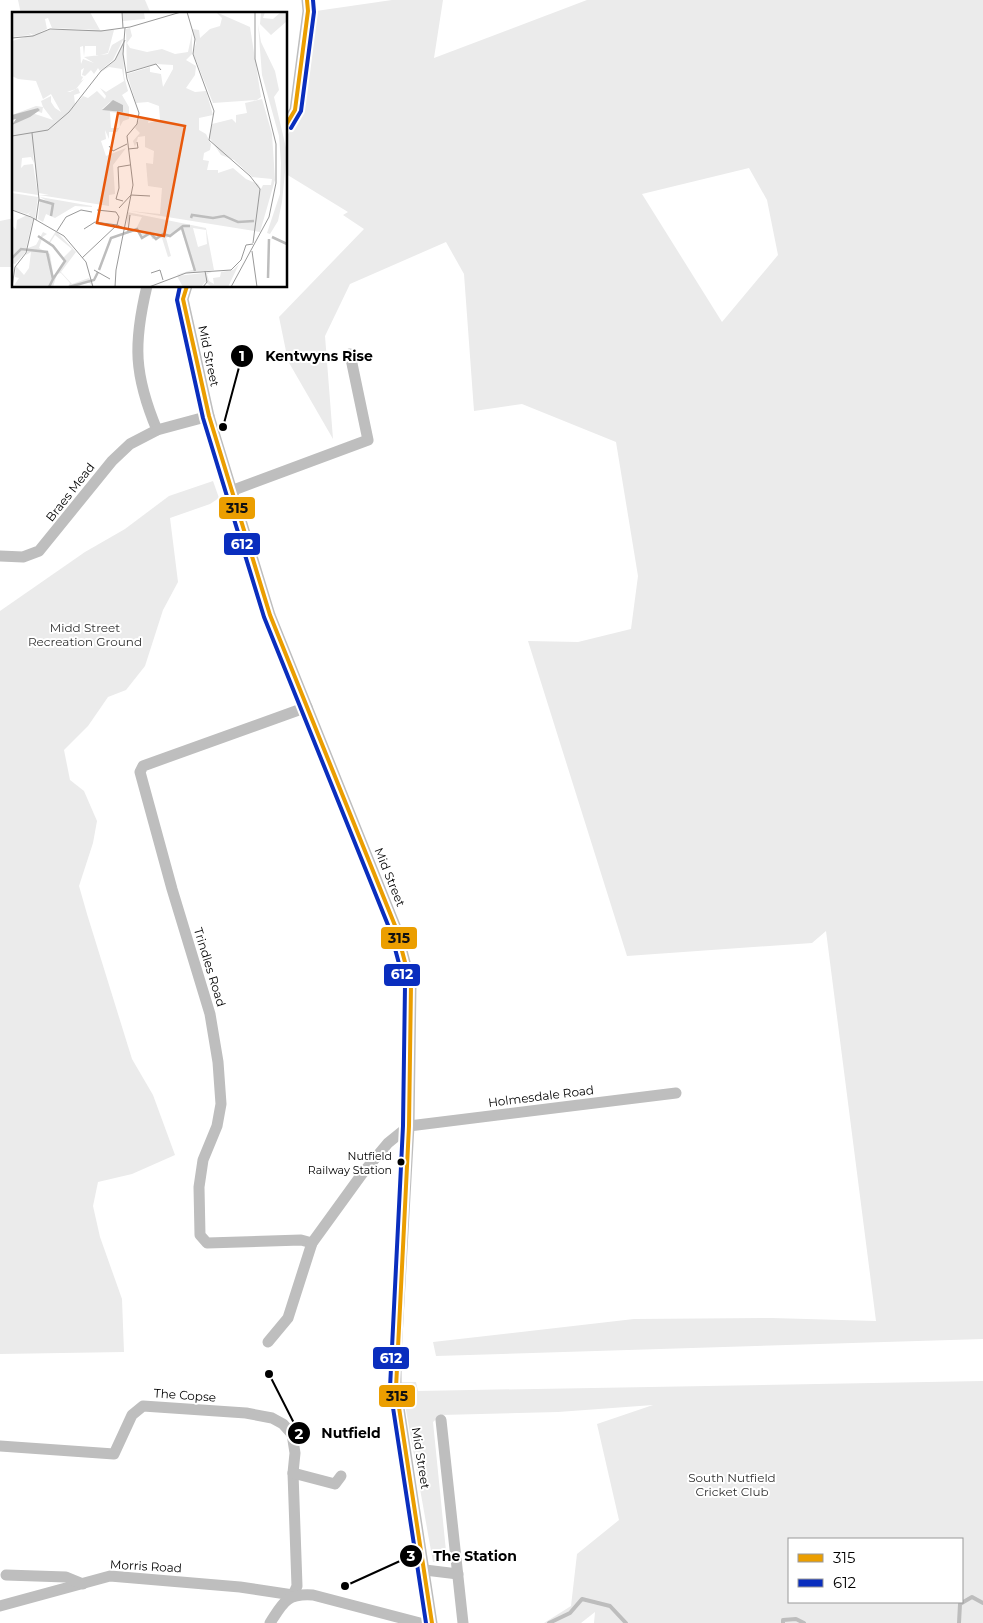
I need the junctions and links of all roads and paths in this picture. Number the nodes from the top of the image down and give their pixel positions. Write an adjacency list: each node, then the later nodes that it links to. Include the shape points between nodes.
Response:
1 (307, 0): 2 (street, via 295,110)
2 (288, 122)
3 (147, 288): 7 (street, via 136,351 143,393)
4 (186, 288): 6 (street, Mid Street, via 183,299)
5 (350, 354): 8 (street, via 368,440)
6 (208, 416): 7 (street, Braes Mead); 8 (street, Mid Street)
7 (157, 430): 9 (street, Braes Mead, via 137,438 112,460 39,551 15,558)
8 (231, 491): 10 (street, Mid Street, via 270,615)
9 (0, 556)
10 (307, 707): 12 (street, Mid Street, via 396,928 411,985); 13 (street, Trindles Road, via 143,766 140,772 210,1014 218,1062 221,1104 217,1126 203,1160 199,1187 200,1235 207,1243 301,1240)
11 (676, 1093): 12 (street, Holmesdale Road)
12 (409, 1126): 13 (street, via 388,1143 367,1168); 19 (street, Mid Street, via 396,1388)
13 (312, 1243): 14 (street, via 288,1318)
14 (268, 1342)
15 (441, 1420): 20 (street)
16 (0, 1446): 17 (street, The Copse, via 114,1454 132,1415 143,1406 236,1412 272,1418 283,1424 292,1434)
17 (293, 1472): 18 (street, via 335,1484); 23 (street, via 297,1586)
18 (341, 1476)
19 (425, 1570): 20 (street); 27 (street, Mid Street)
20 (458, 1574): 28 (street)
21 (6, 1575): 22 (street, via 66,1577)
22 (83, 1584): 23 (street, Morris Road, via 110,1576); 24 (street, Morris Road)
23 (293, 1595): 25 (street); 26 (street, Morris Road, via 313,1595)
24 (0, 1606)
25 (270, 1623)
26 (420, 1623)
27 (432, 1623)
28 (463, 1623)

